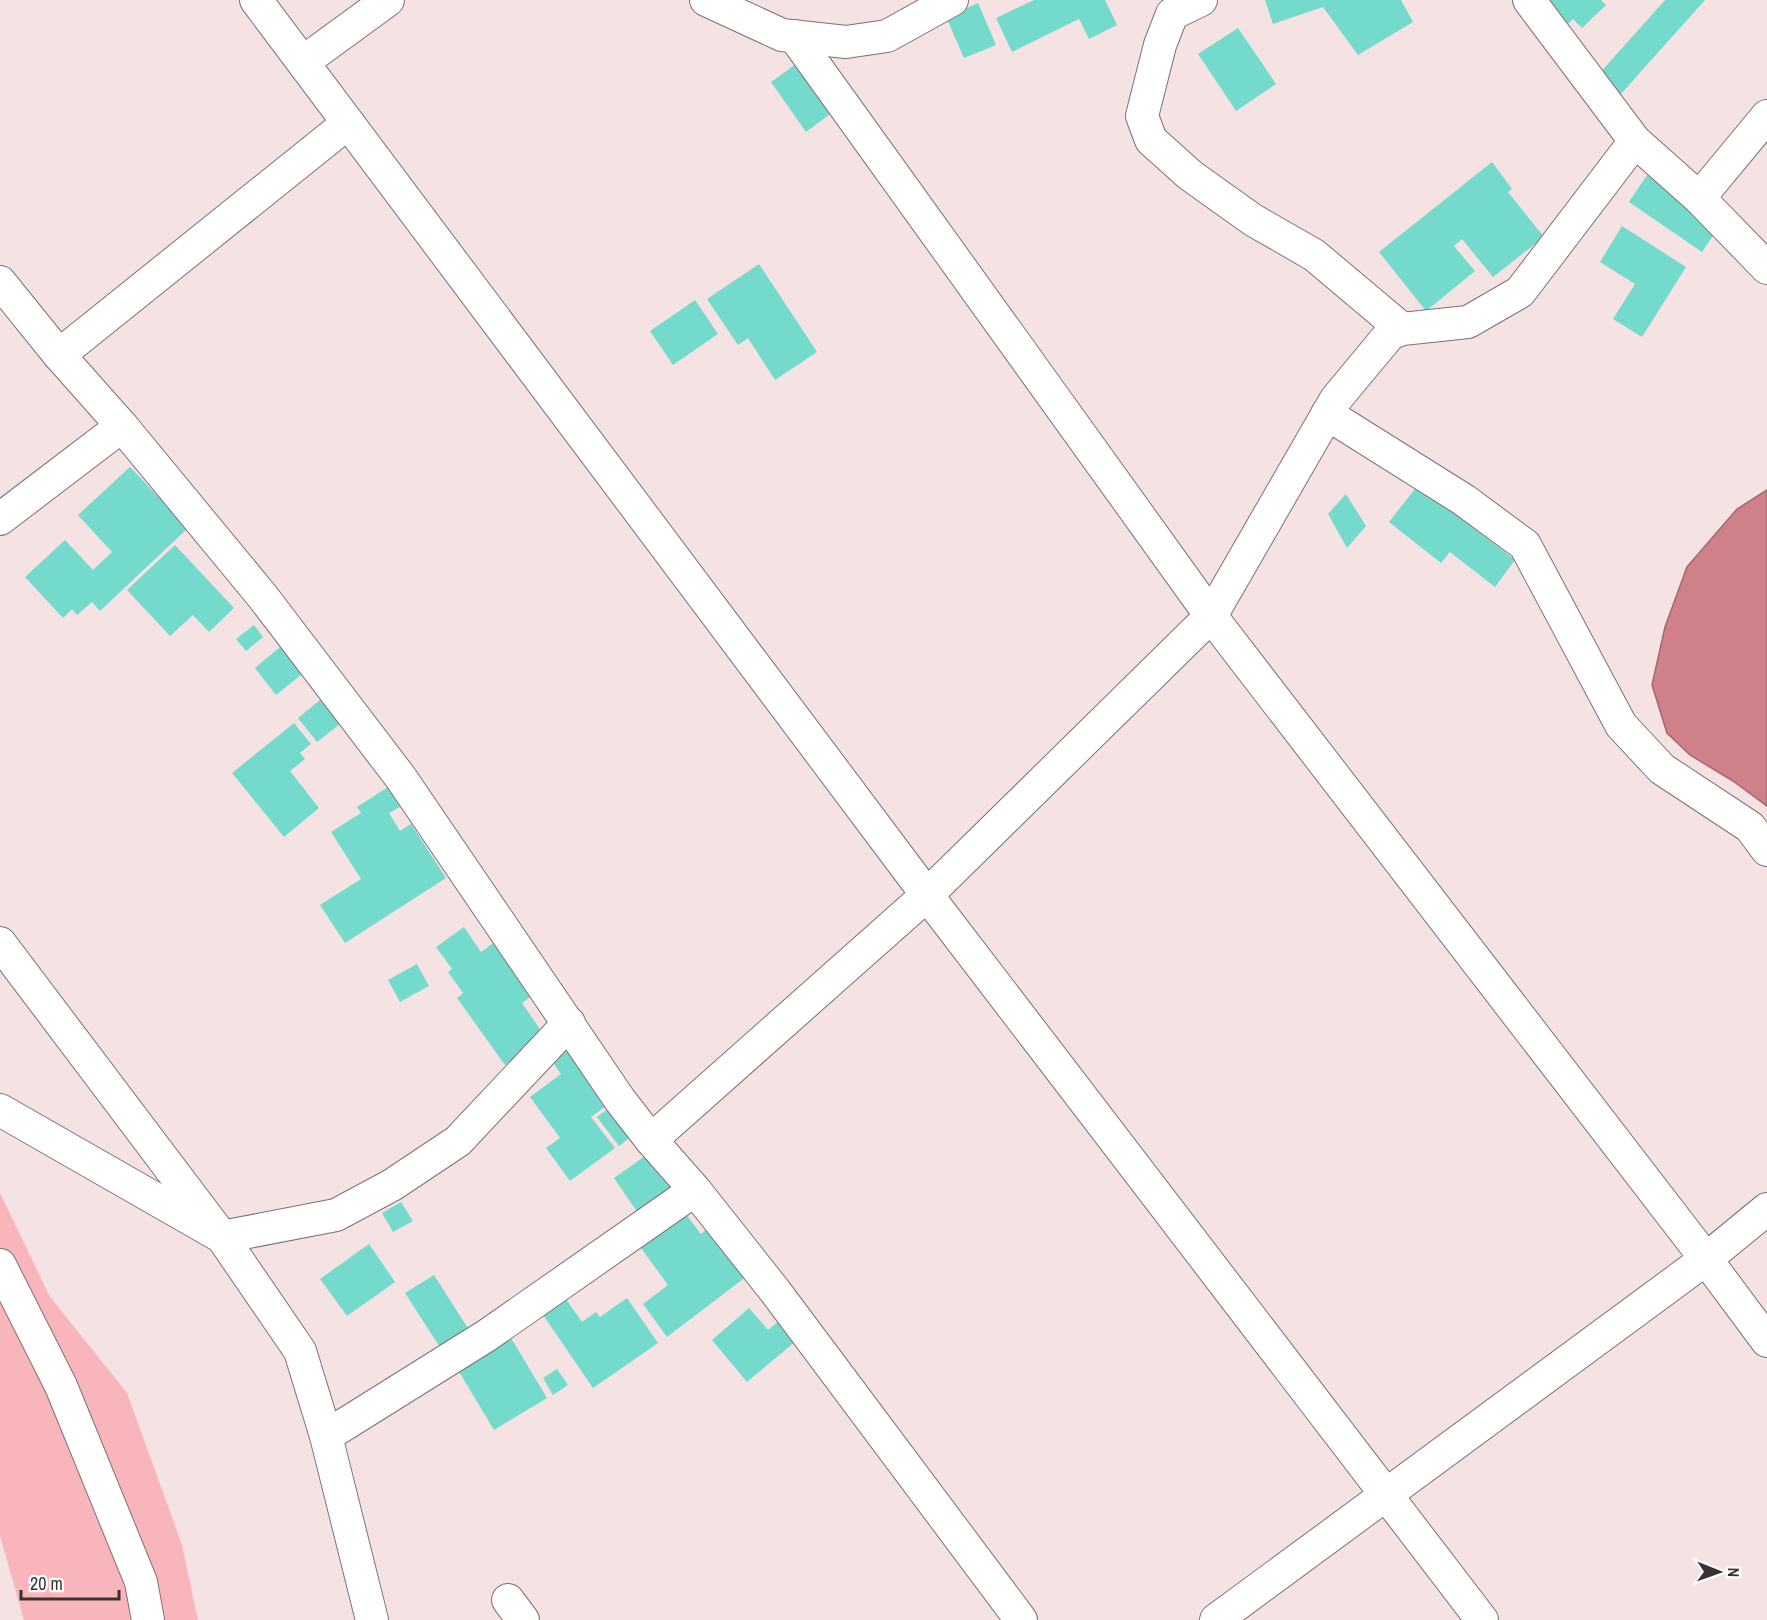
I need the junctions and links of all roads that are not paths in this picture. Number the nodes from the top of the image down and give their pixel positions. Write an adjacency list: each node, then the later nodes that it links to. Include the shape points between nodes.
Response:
1 (256, 0): 8 (street)
2 (706, 0): 7 (street, via 782,35)
3 (951, 0): 7 (street, via 886,36 846,42)
4 (1201, 0): 15 (street, via 1172,14 1160,45 1142,116 1151,140 1190,175 1253,220 1314,255)
5 (1529, 0): 11 (street)
6 (379, 3): 8 (street)
7 (794, 36): 20 (street)
8 (303, 62): 10 (street)
9 (1767, 116): 12 (street)
10 (348, 123): 16 (street); 22 (street)
11 (1635, 141): 12 (street); 15 (street, via 1520,292 1468,322)
12 (1699, 198): 13 (street)
13 (1767, 268)
14 (0, 282): 16 (street)
15 (1402, 329): 17 (street, via 1390,334)
16 (59, 356): 18 (street)
17 (1327, 414): 20 (street); 21 (street, via 1464,500 1525,545 1621,725 1662,769 1750,827)
18 (122, 426): 19 (street); 24 (street, via 263,597 401,778)
19 (0, 519)
20 (1211, 616): 22 (street); 30 (street)
21 (1767, 850)
22 (927, 895): 26 (street); 34 (street)
23 (0, 943): 29 (street)
24 (569, 1023): 26 (street); 29 (street, via 458,1141 392,1185 336,1215)
25 (0, 1110): 29 (street)
26 (651, 1140): 27 (street)
27 (695, 1190): 33 (street, via 486,1336); 37 (street)
28 (1767, 1209): 30 (street)
29 (222, 1238): 33 (street, via 300,1351)
30 (1706, 1259): 32 (street); 34 (street)
31 (0, 1265): 35 (street, via 61,1386 141,1582)
32 (1767, 1341)
33 (326, 1436): 36 (street)
34 (1386, 1494): 38 (street); 39 (street)
35 (148, 1620)
36 (372, 1620)
37 (1021, 1620)
38 (1216, 1620)
39 (1482, 1620)

